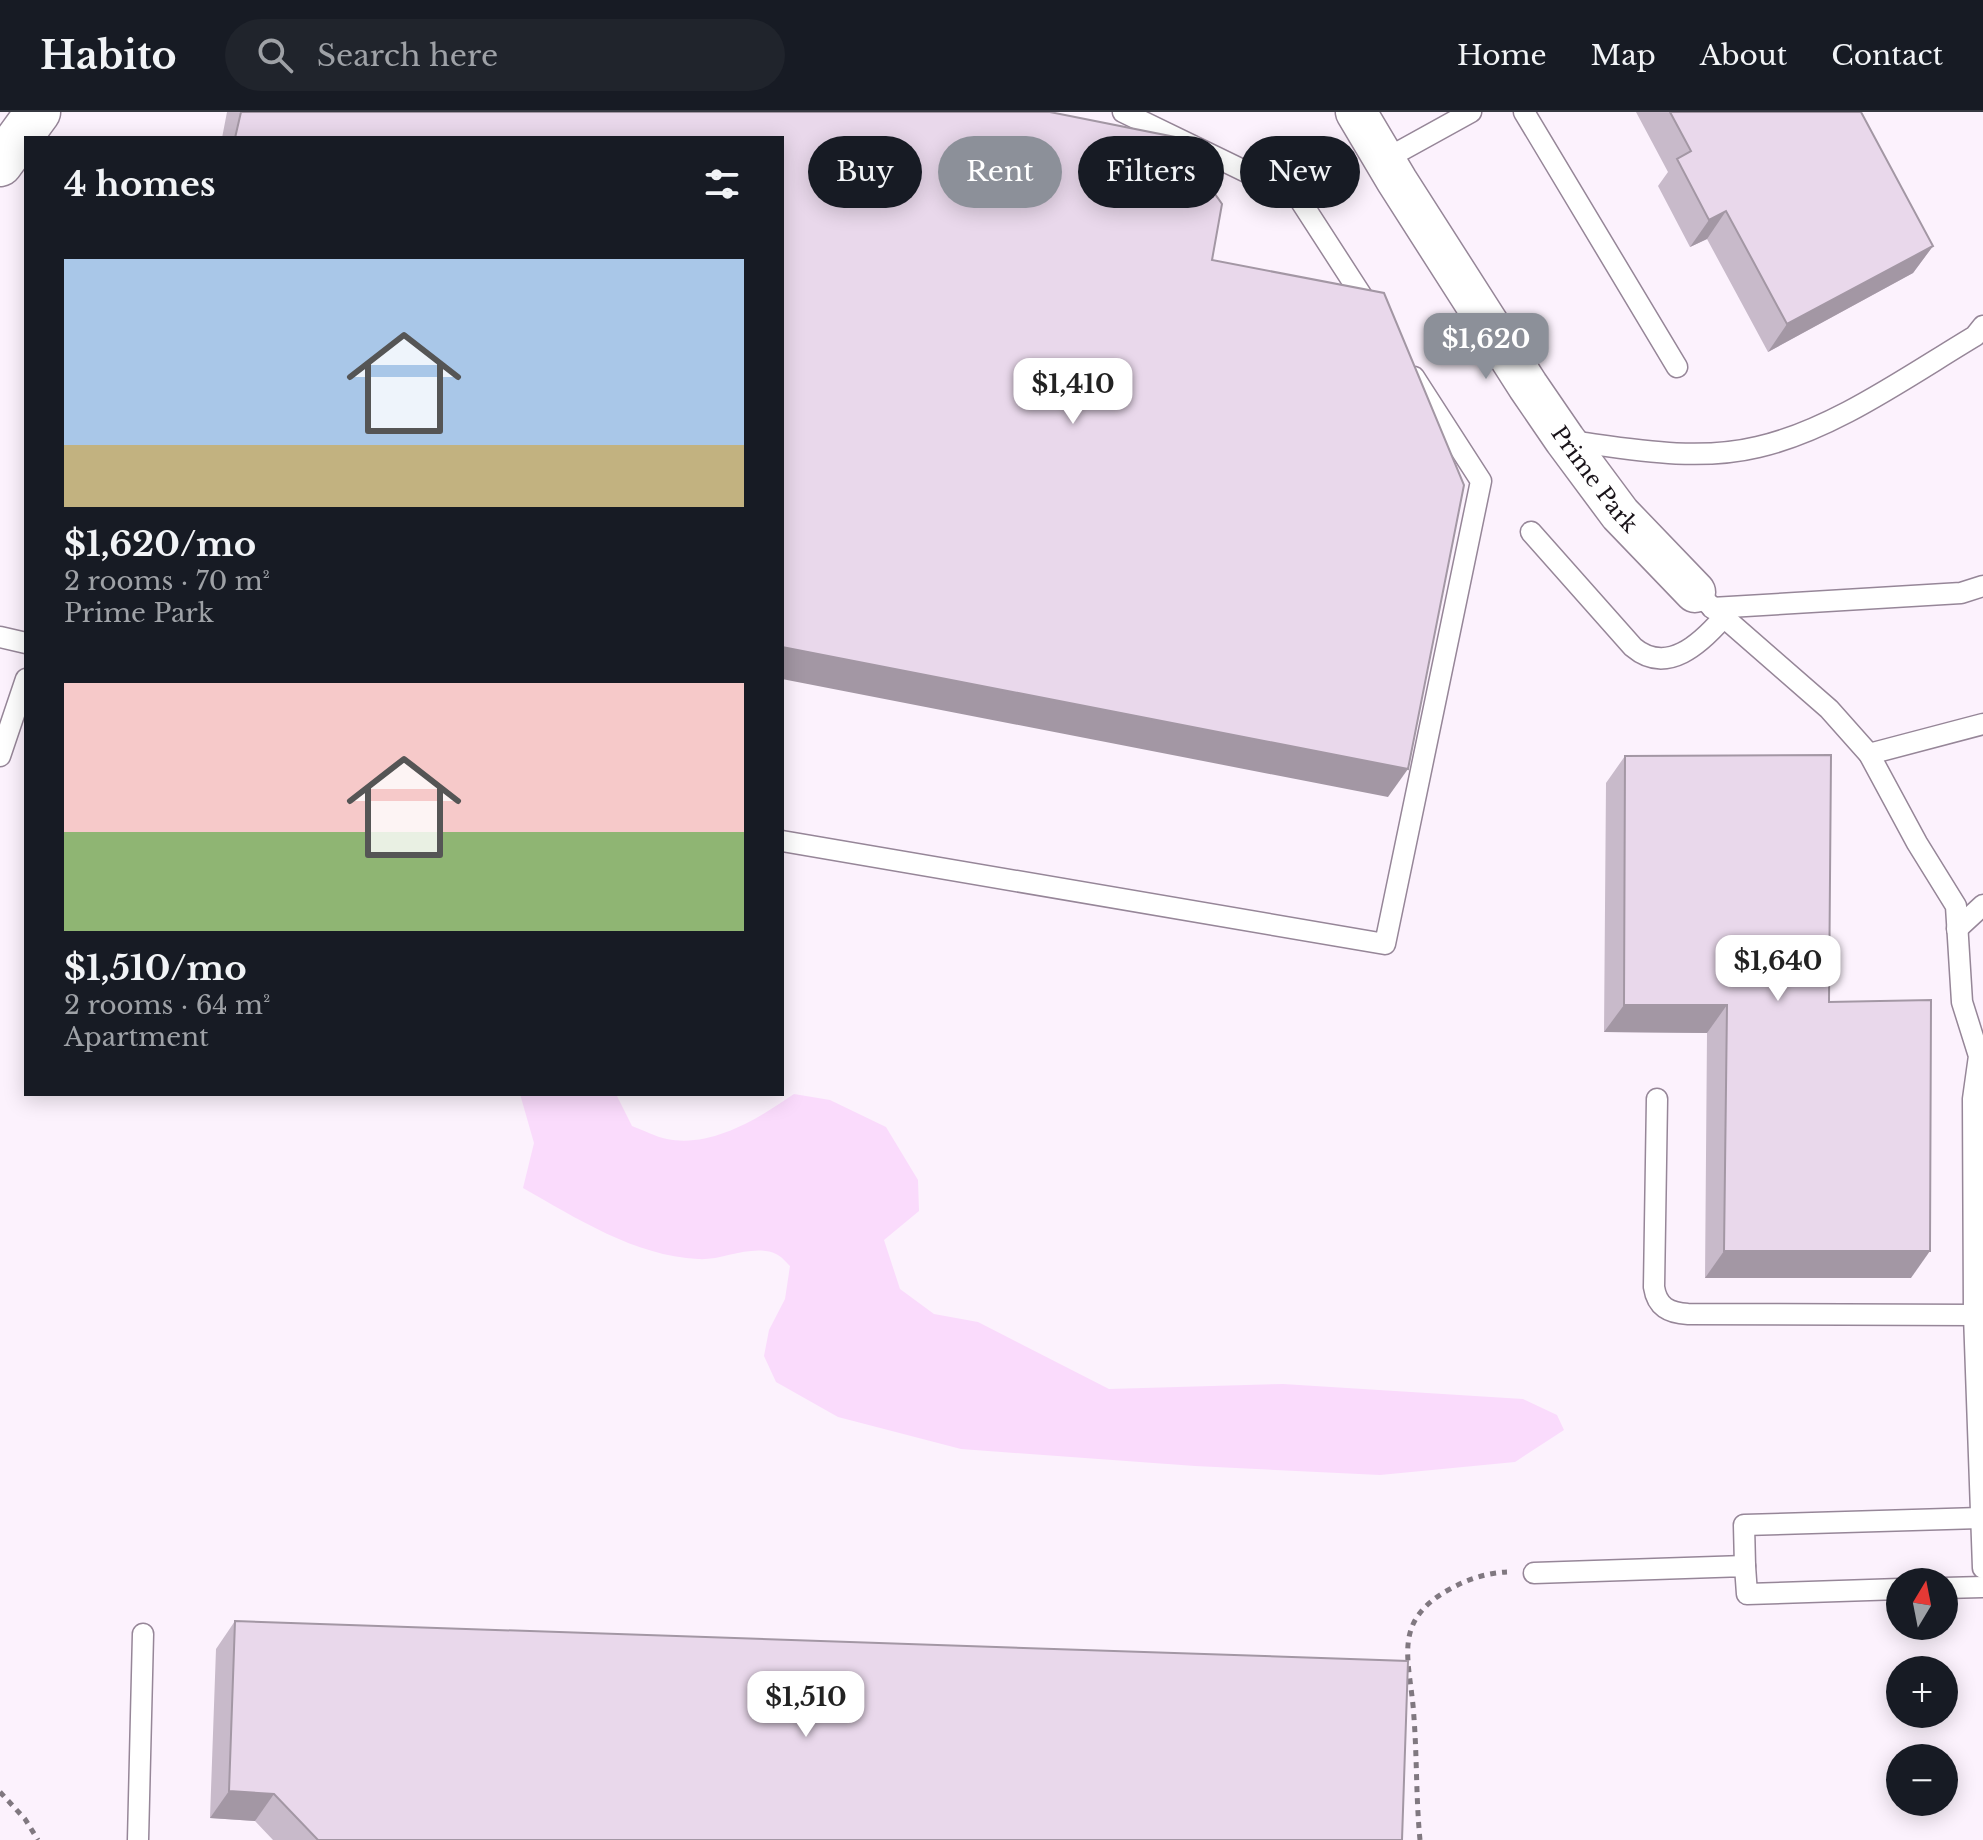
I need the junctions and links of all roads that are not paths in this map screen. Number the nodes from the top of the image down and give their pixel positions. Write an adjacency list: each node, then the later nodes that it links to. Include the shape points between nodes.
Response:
1 (38, 112): 7 (main road)
2 (1123, 112): 8 (lane, via 1298,197)
3 (1356, 112): 6 (street, Prime Park)
4 (1471, 112): 6 (lane)
5 (1524, 112): 11 (lane)
6 (1384, 160): 12 (street, Prime Park)
7 (0, 164)
8 (1381, 326)
9 (1983, 326): 12 (lane, via 1975,336 1840,415 1755,448 1687,454)
10 (1406, 365): 23 (lane, via 1481,481 1385,944)
11 (1677, 367)
12 (1565, 440): 15 (street, Prime Park, via 1620,514)
13 (1531, 532): 15 (lane, via 1644,655 1689,651)
14 (1983, 586): 15 (lane, via 1961,593)
15 (1710, 606): 21 (lane, via 1829,709)
16 (0, 637): 17 (lane)
17 (24, 643)
18 (24, 684): 20 (lane)
19 (1983, 724): 21 (lane)
20 (5, 727): 22 (lane)
21 (1869, 754): 25 (lane, via 1956,906)
22 (0, 756)
23 (784, 841)
24 (1983, 905): 25 (lane)
25 (1957, 929): 26 (lane, via 1962,1002)
26 (1981, 1054): 28 (lane, via 1973,1099)
27 (1657, 1099): 28 (lane, via 1654,1287 1664,1307 1688,1314)
28 (1974, 1315): 29 (lane)
29 (1980, 1438): 30 (lane)
30 (1980, 1518): 31 (lane); 32 (lane, via 1744,1525)
31 (1983, 1551): 33 (lane)
32 (1745, 1566): 34 (lane); 37 (lane, via 1747,1594)
33 (1983, 1568)
34 (1534, 1573)
35 (1983, 1587): 36 (lane)
36 (1958, 1588)
37 (1886, 1589)
38 (143, 1634): 39 (lane)
39 (138, 1840)

